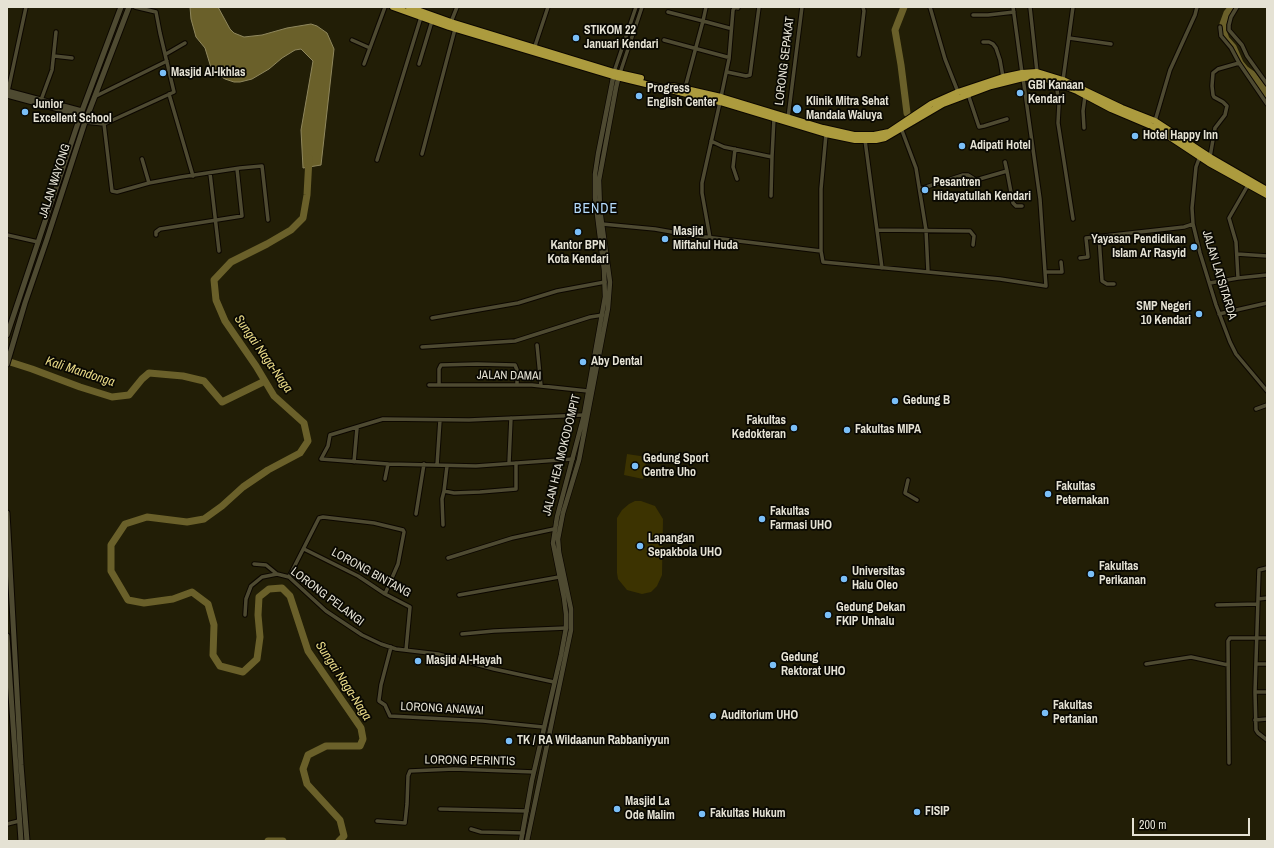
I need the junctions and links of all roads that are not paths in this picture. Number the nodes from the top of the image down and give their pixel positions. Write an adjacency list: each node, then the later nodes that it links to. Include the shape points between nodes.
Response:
1 (26, 7): 61 (street)
2 (121, 7): 71 (main road, JALAN WAYONG)
3 (128, 7): 65 (main road, JALAN WAYONG)
4 (135, 7): 42 (street, via 156,12)
5 (385, 7): 39 (street)
6 (393, 7): 23 (highway)
7 (412, 7): 23 (highway)
8 (457, 7): 29 (street)
9 (548, 7): 41 (street)
10 (636, 7): 53 (street)
11 (642, 7): 53 (street)
12 (706, 7): 28 (street)
13 (759, 7): 51 (street, via 750,75)
14 (802, 7): 73 (street, LORONG SEPAKAT)
15 (863, 7): 43 (street)
16 (930, 7): 62 (street, via 940,44)
17 (1013, 7): 25 (street)
18 (1030, 7): 52 (street)
19 (1073, 7): 33 (street)
20 (1198, 7): 75 (street, via 1170,70)
21 (1237, 7): 59 (street, via 1231,17 1229,30)
22 (738, 8): 51 (street, via 735,7 732,14)
23 (423, 12): 27 (highway); 29 (highway); 90 (street)
24 (668, 12): 28 (street)
25 (1014, 12): 26 (street); 54 (street)
26 (973, 15)
27 (432, 21): 29 (highway); 50 (street)
28 (703, 21): 31 (street); 40 (street)
29 (452, 26): 41 (highway); 85 (street)
30 (1220, 27): 48 (street, via 1221,36)
31 (729, 28)
32 (56, 32): 44 (street)
33 (1069, 38): 38 (street); 56 (street)
34 (352, 40): 39 (street)
35 (664, 40): 40 (street)
36 (983, 42): 55 (street, via 989,42 996,48)
37 (185, 43): 42 (street)
38 (1111, 44)
39 (370, 48): 49 (street)
40 (696, 48): 45 (street); 60 (street)
41 (534, 50): 53 (highway)
42 (166, 54): 47 (street)
43 (859, 55)
44 (54, 56): 46 (street); 68 (street)
45 (727, 57)
46 (72, 58)
47 (167, 61): 63 (street, via 174,92); 65 (street)
48 (1239, 63): 70 (street); 88 (street, via 1213,73 1213,95 1227,106 1215,128)
49 (364, 64)
50 (419, 64)
51 (727, 72): 69 (street)
52 (1037, 72): 54 (highway); 56 (highway)
53 (616, 75): 60 (highway); 67 (highway); 92 (street, JALAN HEA MOKODOMPIT)
54 (1022, 75): 55 (highway); 57 (highway); 58 (highway); 128 (street, via 1040,199)
55 (1003, 77): 58 (highway)
56 (1063, 80): 75 (highway)
57 (1056, 82): 66 (highway); 107 (street, via 1058,123)
58 (991, 84): 62 (highway); 64 (highway)
59 (1267, 84)
60 (685, 88): 67 (highway)
61 (7, 92): 68 (main road); 71 (main road)
62 (958, 92): 79 (highway, via 931,104)
63 (169, 94): 77 (street); 96 (street)
64 (968, 94): 74 (street, via 979,127); 79 (highway, via 934,108)
65 (94, 96): 76 (main road, JALAN WAYONG)
66 (1085, 96): 80 (street); 86 (highway, via 1156,128)
67 (713, 98): 69 (highway)
68 (41, 100): 71 (main road)
69 (721, 100): 72 (highway); 73 (highway); 83 (street)
70 (1267, 104)
71 (80, 113): 102 (main road, JALAN WAYONG)
72 (774, 118): 78 (highway); 87 (street)
73 (788, 118): 78 (highway)
74 (1007, 119)
75 (1155, 121): 86 (highway)
76 (85, 122): 77 (street); 105 (main road, JALAN WAYONG)
77 (104, 124): 98 (street, via 112,191 117,192)
78 (809, 127): 79 (highway, via 865,136 883,134); 81 (highway)
79 (901, 127): 82 (highway, via 885,138); 100 (street, via 916,168)
80 (1084, 128)
81 (826, 134): 82 (highway); 121 (street, via 822,178)
82 (865, 140): 112 (street)
83 (711, 141): 84 (street); 117 (street, via 702,186)
84 (735, 149): 87 (street); 97 (street, via 733,167)
85 (422, 154)
86 (1201, 155): 88 (highway); 99 (highway); 111 (street, JALAN LATSITARDA, via 1196,167 1193,191)
87 (772, 157): 104 (street)
88 (1210, 157): 101 (highway)
89 (142, 159): 98 (street)
90 (377, 160)
91 (1005, 162): 94 (street)
92 (599, 164): 110 (street, JALAN HEA MOKODOMPIT, via 598,193); 131 (street, JALAN HEA MOKODOMPIT, via 595,198)
93 (237, 169): 95 (street); 108 (street, via 263,167); 109 (street, via 242,216)
94 (1007, 171): 100 (street, via 976,180 963,175); 106 (street, via 1013,203)
95 (210, 173): 96 (street); 109 (street)
96 (193, 176): 98 (street)
97 (737, 179)
98 (149, 183)
99 (1248, 185): 103 (highway); 122 (street, via 1229,218 1236,238)
100 (920, 189): 113 (street)
101 (1267, 190)
102 (54, 195): 105 (main road); 118 (main road, JALAN WAYONG)
103 (1267, 195)
104 (771, 196)
105 (60, 198): 143 (main road, JALAN WAYONG)
106 (1022, 206)
107 (1073, 218)
108 (268, 220)
109 (215, 221): 115 (street, via 160,229); 120 (street)
110 (602, 224): 117 (street); 140 (street, JALAN HEA MOKODOMPIT, via 610,282 608,308)
111 (1193, 224): 116 (street); 132 (street, JALAN LATSITARDA)
112 (878, 230): 113 (street); 126 (street)
113 (926, 230): 119 (street, via 970,231 974,236); 127 (street)
114 (7, 235): 118 (street)
115 (156, 235)
116 (1099, 237): 124 (street, via 1086,238 1088,257); 133 (street, via 1102,281)
117 (710, 238): 121 (street)
118 (38, 242): 138 (main road, JALAN WAYONG)
119 (973, 245)
120 (219, 251)
121 (821, 251): 126 (street, via 824,262)
122 (1237, 254): 123 (street); 130 (street)
123 (1267, 256)
124 (1080, 258)
125 (1061, 262): 128 (street, via 1062,272)
126 (882, 268): 127 (street)
127 (928, 272): 128 (street, via 1046,286)
128 (1045, 272)
129 (1267, 275): 130 (street)
130 (1238, 278): 132 (street)
131 (605, 282): 136 (street, JALAN HEA MOKODOMPIT); 137 (street, via 557,291 518,303)
132 (1210, 283): 135 (street, JALAN LATSITARDA)
133 (1114, 284)
134 (1267, 303): 135 (street)
135 (1219, 314): 149 (street, JALAN LATSITARDA, via 1236,354)
136 (603, 315): 140 (street, JALAN HEA MOKODOMPIT); 142 (street, via 515,341)
137 (432, 318)
138 (9, 323): 139 (main road, JALAN WAYONG)
139 (7, 335)
140 (600, 338): 148 (street, JALAN HEA MOKODOMPIT); 157 (street, JALAN HEA MOKODOMPIT)
141 (537, 346): 147 (street)
142 (422, 347)
143 (7, 364)
144 (429, 385): 145 (street, JALAN DAMAI)
145 (439, 385): 146 (street, JALAN DAMAI); 146 (street, via 441,365 477,364 515,365)
146 (517, 385): 147 (street, JALAN DAMAI)
147 (541, 386): 148 (street, JALAN DAMAI)
148 (588, 391): 152 (street, JALAN HEA MOKODOMPIT)
149 (1267, 391)
150 (1267, 404): 151 (street)
151 (1256, 408)
152 (584, 415): 153 (street); 156 (street, JALAN HEA MOKODOMPIT)
153 (511, 418): 154 (street); 159 (street)
154 (440, 420): 155 (street, via 383,419); 163 (street)
155 (357, 428): 158 (street); 158 (street, via 330,435 321,459)
156 (573, 459): 157 (street); 160 (street); 172 (street, JALAN HEA MOKODOMPIT)
157 (580, 459): 178 (street, JALAN HEA MOKODOMPIT, via 559,531 559,552)
158 (354, 462): 161 (street)
159 (509, 463): 160 (street); 164 (street)
160 (516, 463): 167 (street, via 516,489)
161 (388, 464): 162 (street); 165 (street)
162 (424, 464): 163 (street); 170 (street)
163 (437, 465): 164 (street)
164 (447, 466): 167 (street)
165 (385, 479)
166 (908, 480): 168 (street, via 905,493)
167 (444, 491): 171 (street)
168 (918, 500)
169 (7, 513): 182 (main road)
170 (416, 514)
171 (443, 525)
172 (554, 529): 174 (street, via 512,538); 179 (street, JALAN HEA MOKODOMPIT, via 553,548)
173 (304, 549): 180 (street); 181 (street, LORONG BINTANG, via 358,576); 181 (street, via 314,525 323,517 374,523 403,530 398,564)
174 (448, 558)
175 (254, 564): 177 (street, LORONG PELANGI, via 266,565)
176 (1267, 568): 185 (street, via 1259,570)
177 (277, 574): 180 (street, LORONG PELANGI); 188 (street, via 262,577 251,586)
178 (565, 576): 179 (street); 201 (street, JALAN HEA MOKODOMPIT, via 572,617)
179 (559, 577): 183 (street); 189 (street, JALAN HEA MOKODOMPIT, via 564,598)
180 (289, 578): 194 (street, LORONG PELANGI, via 346,625)
181 (385, 594): 195 (street, LORONG BINTANG, via 410,607)
182 (9, 595): 222 (main road)
183 (458, 595)
184 (1267, 598): 185 (street)
185 (1258, 599): 186 (street)
186 (1258, 604): 187 (street); 192 (street)
187 (1217, 605)
188 (244, 615)
189 (566, 628): 190 (street); 200 (street, JALAN HEA MOKODOMPIT)
190 (462, 634)
191 (7, 636): 205 (main road)
192 (1257, 638): 193 (street); 197 (street); 199 (street, via 1228,639)
193 (1267, 638)
194 (391, 647): 195 (street, LORONG PELANGI); 208 (street, LORONG ANAWAI, via 378,700 385,705 390,716)
195 (406, 650): 202 (street, LORONG PELANGI, via 438,654)
196 (1146, 664): 199 (street, via 1191,657)
197 (1257, 664): 198 (street); 203 (street)
198 (1267, 664)
199 (1228, 665): 212 (street)
200 (557, 671): 201 (street); 202 (street, JALAN HEA MOKODOMPIT)
201 (562, 673): 211 (street, JALAN HEA MOKODOMPIT)
202 (554, 682): 208 (street, JALAN HEA MOKODOMPIT)
203 (1255, 692): 204 (street); 207 (street)
204 (1267, 692)
205 (9, 706): 216 (main road)
206 (1267, 719): 207 (street)
207 (1255, 720): 209 (street, via 1257,732)
208 (543, 727): 210 (street, JALAN HEA MOKODOMPIT)
209 (1267, 740)
210 (537, 757): 211 (street); 213 (street, JALAN HEA MOKODOMPIT)
211 (543, 758): 224 (street, JALAN HEA MOKODOMPIT)
212 (1229, 763)
213 (534, 772): 215 (street, JALAN HEA MOKODOMPIT); 217 (street, LORONG PERINTIS, via 454,769 410,771 405,822)
214 (440, 809): 215 (street)
215 (527, 811): 220 (street, JALAN HEA MOKODOMPIT)
216 (20, 821): 218 (street); 221 (main road)
217 (377, 821)
218 (7, 824)
219 (471, 828): 220 (street, via 481,832)
220 (523, 833): 223 (street, JALAN HEA MOKODOMPIT)
221 (21, 841)
222 (27, 841)
223 (522, 841)
224 (527, 841)

